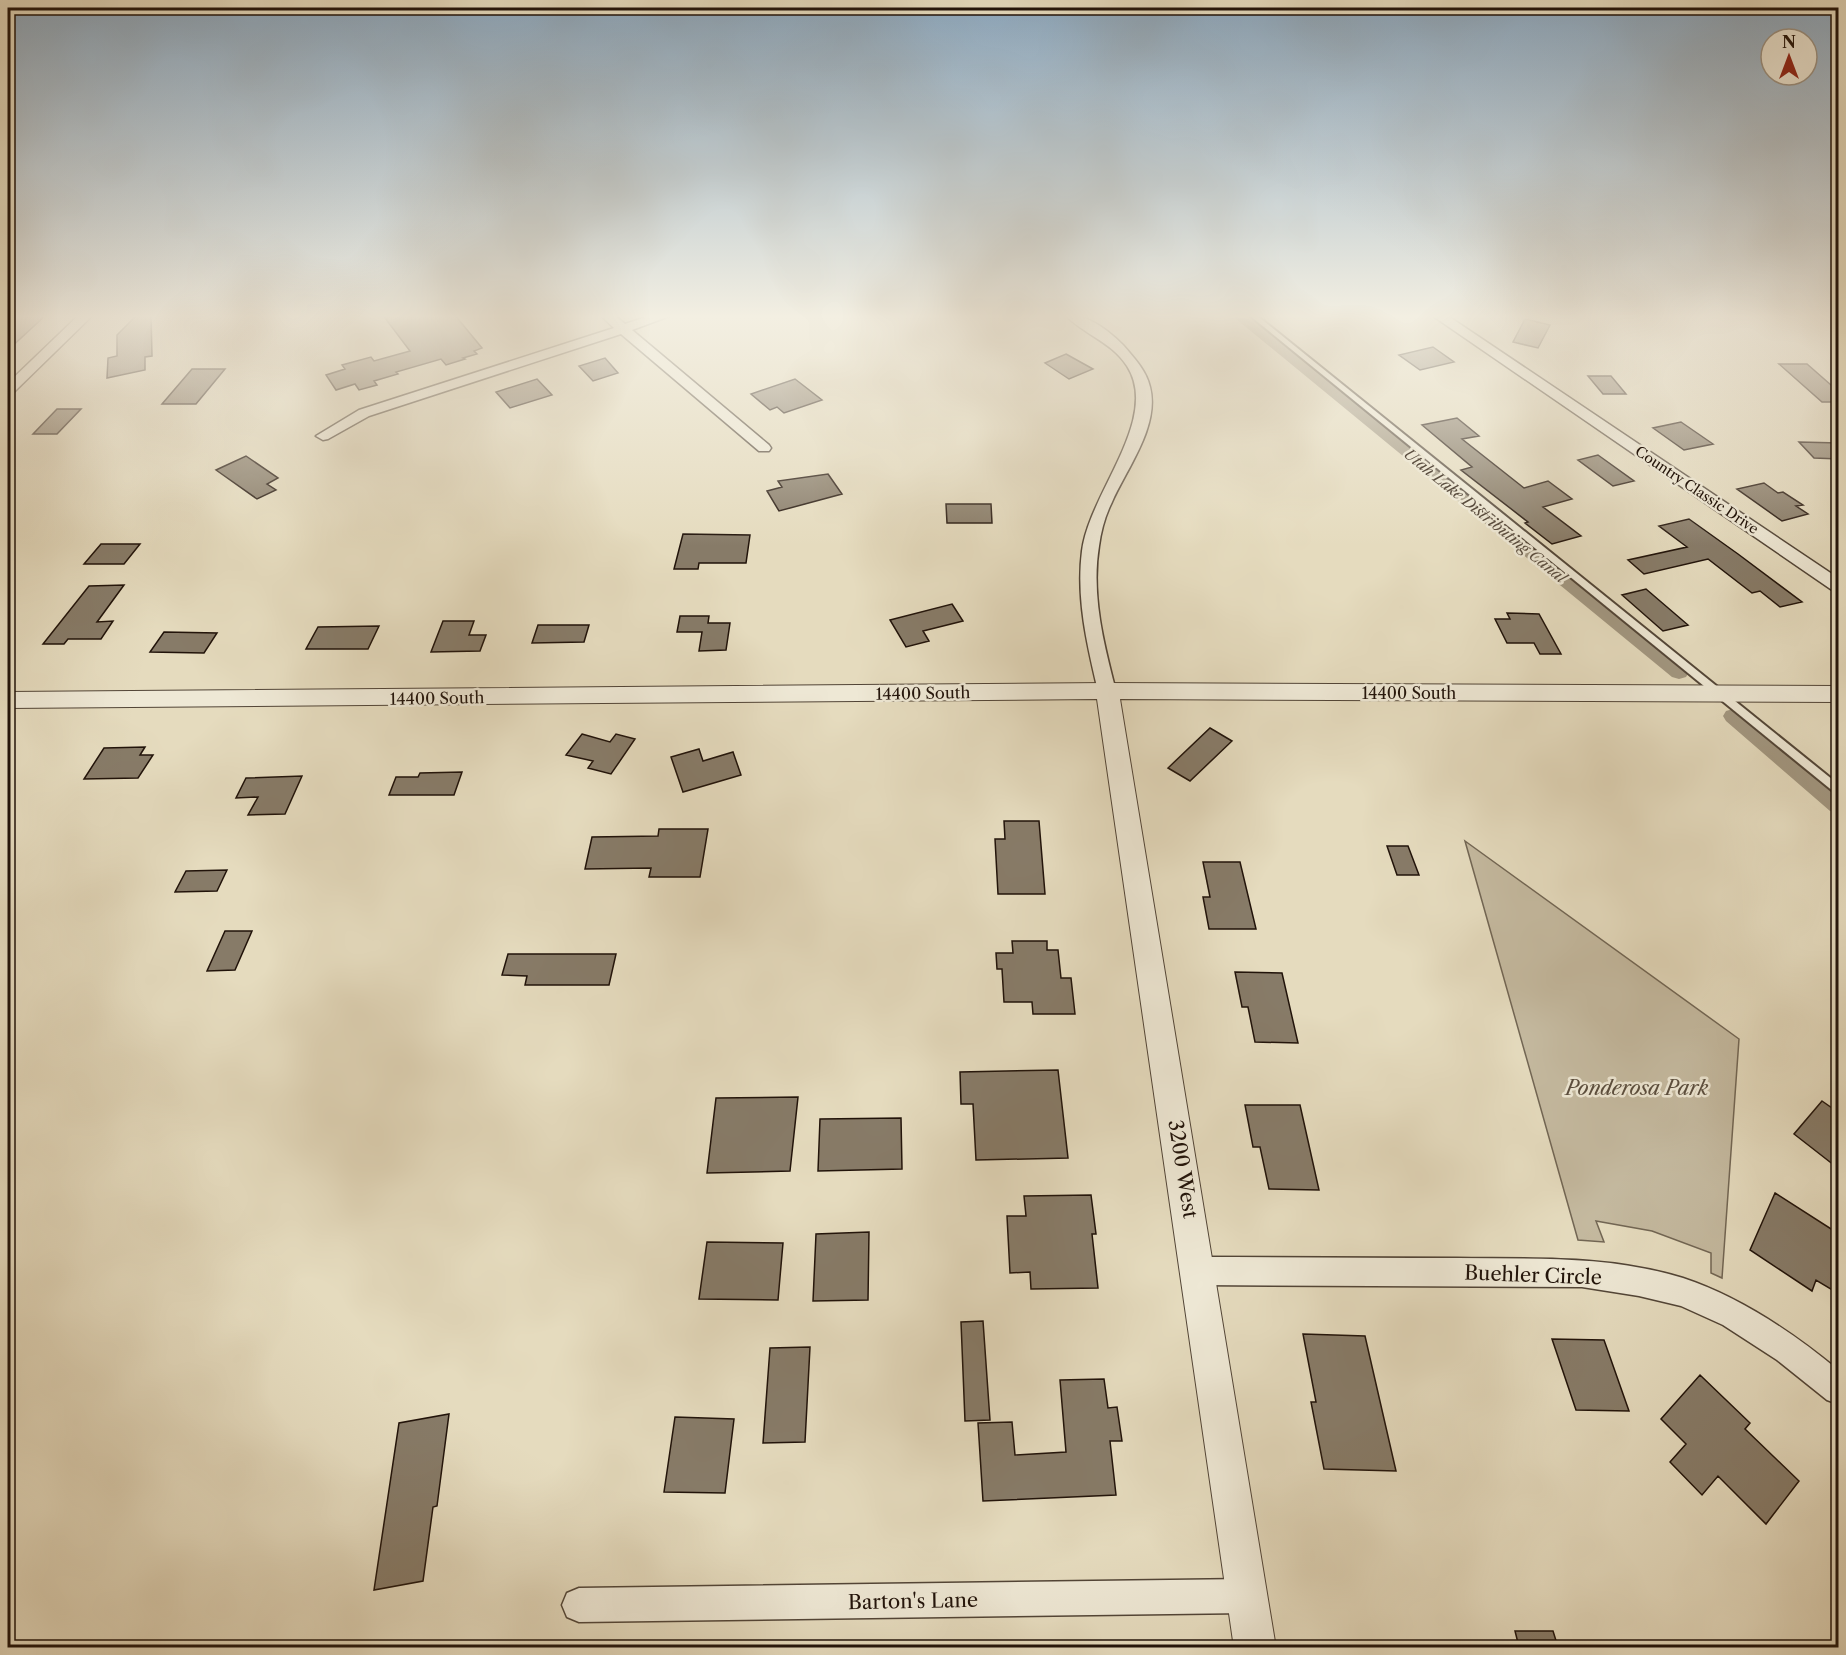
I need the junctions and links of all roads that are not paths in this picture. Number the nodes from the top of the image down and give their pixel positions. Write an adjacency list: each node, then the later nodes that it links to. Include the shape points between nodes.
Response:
1 (431, 391): 6 (street, via 364,413)
2 (697, 391): 7 (street)
3 (1143, 391): 9 (street, via 1145,411 1139,432 1107,492 1094,532 1089,587 1098,659)
4 (1347, 391): 10 (lane)
5 (1550, 391): 8 (street, Country Classic Drive)
6 (323, 436)
7 (764, 448)
8 (1839, 586)
9 (1107, 692): 10 (street, 14400 South); 12 (street, 14400 South); 14 (street, 3200 West)
10 (1722, 694): 11 (street, 14400 South); 13 (lane)
11 (1839, 694)
12 (8, 700)
13 (1839, 789)
14 (1198, 1271): 15 (street, Buehler Circle, via 1582,1273 1642,1282 1694,1296 1744,1320); 16 (street, 3200 West)
15 (1839, 1389)
16 (1247, 1596): 17 (street, Barton's Lane); 18 (street, 3200 West)
17 (579, 1605)
18 (1255, 1647)

